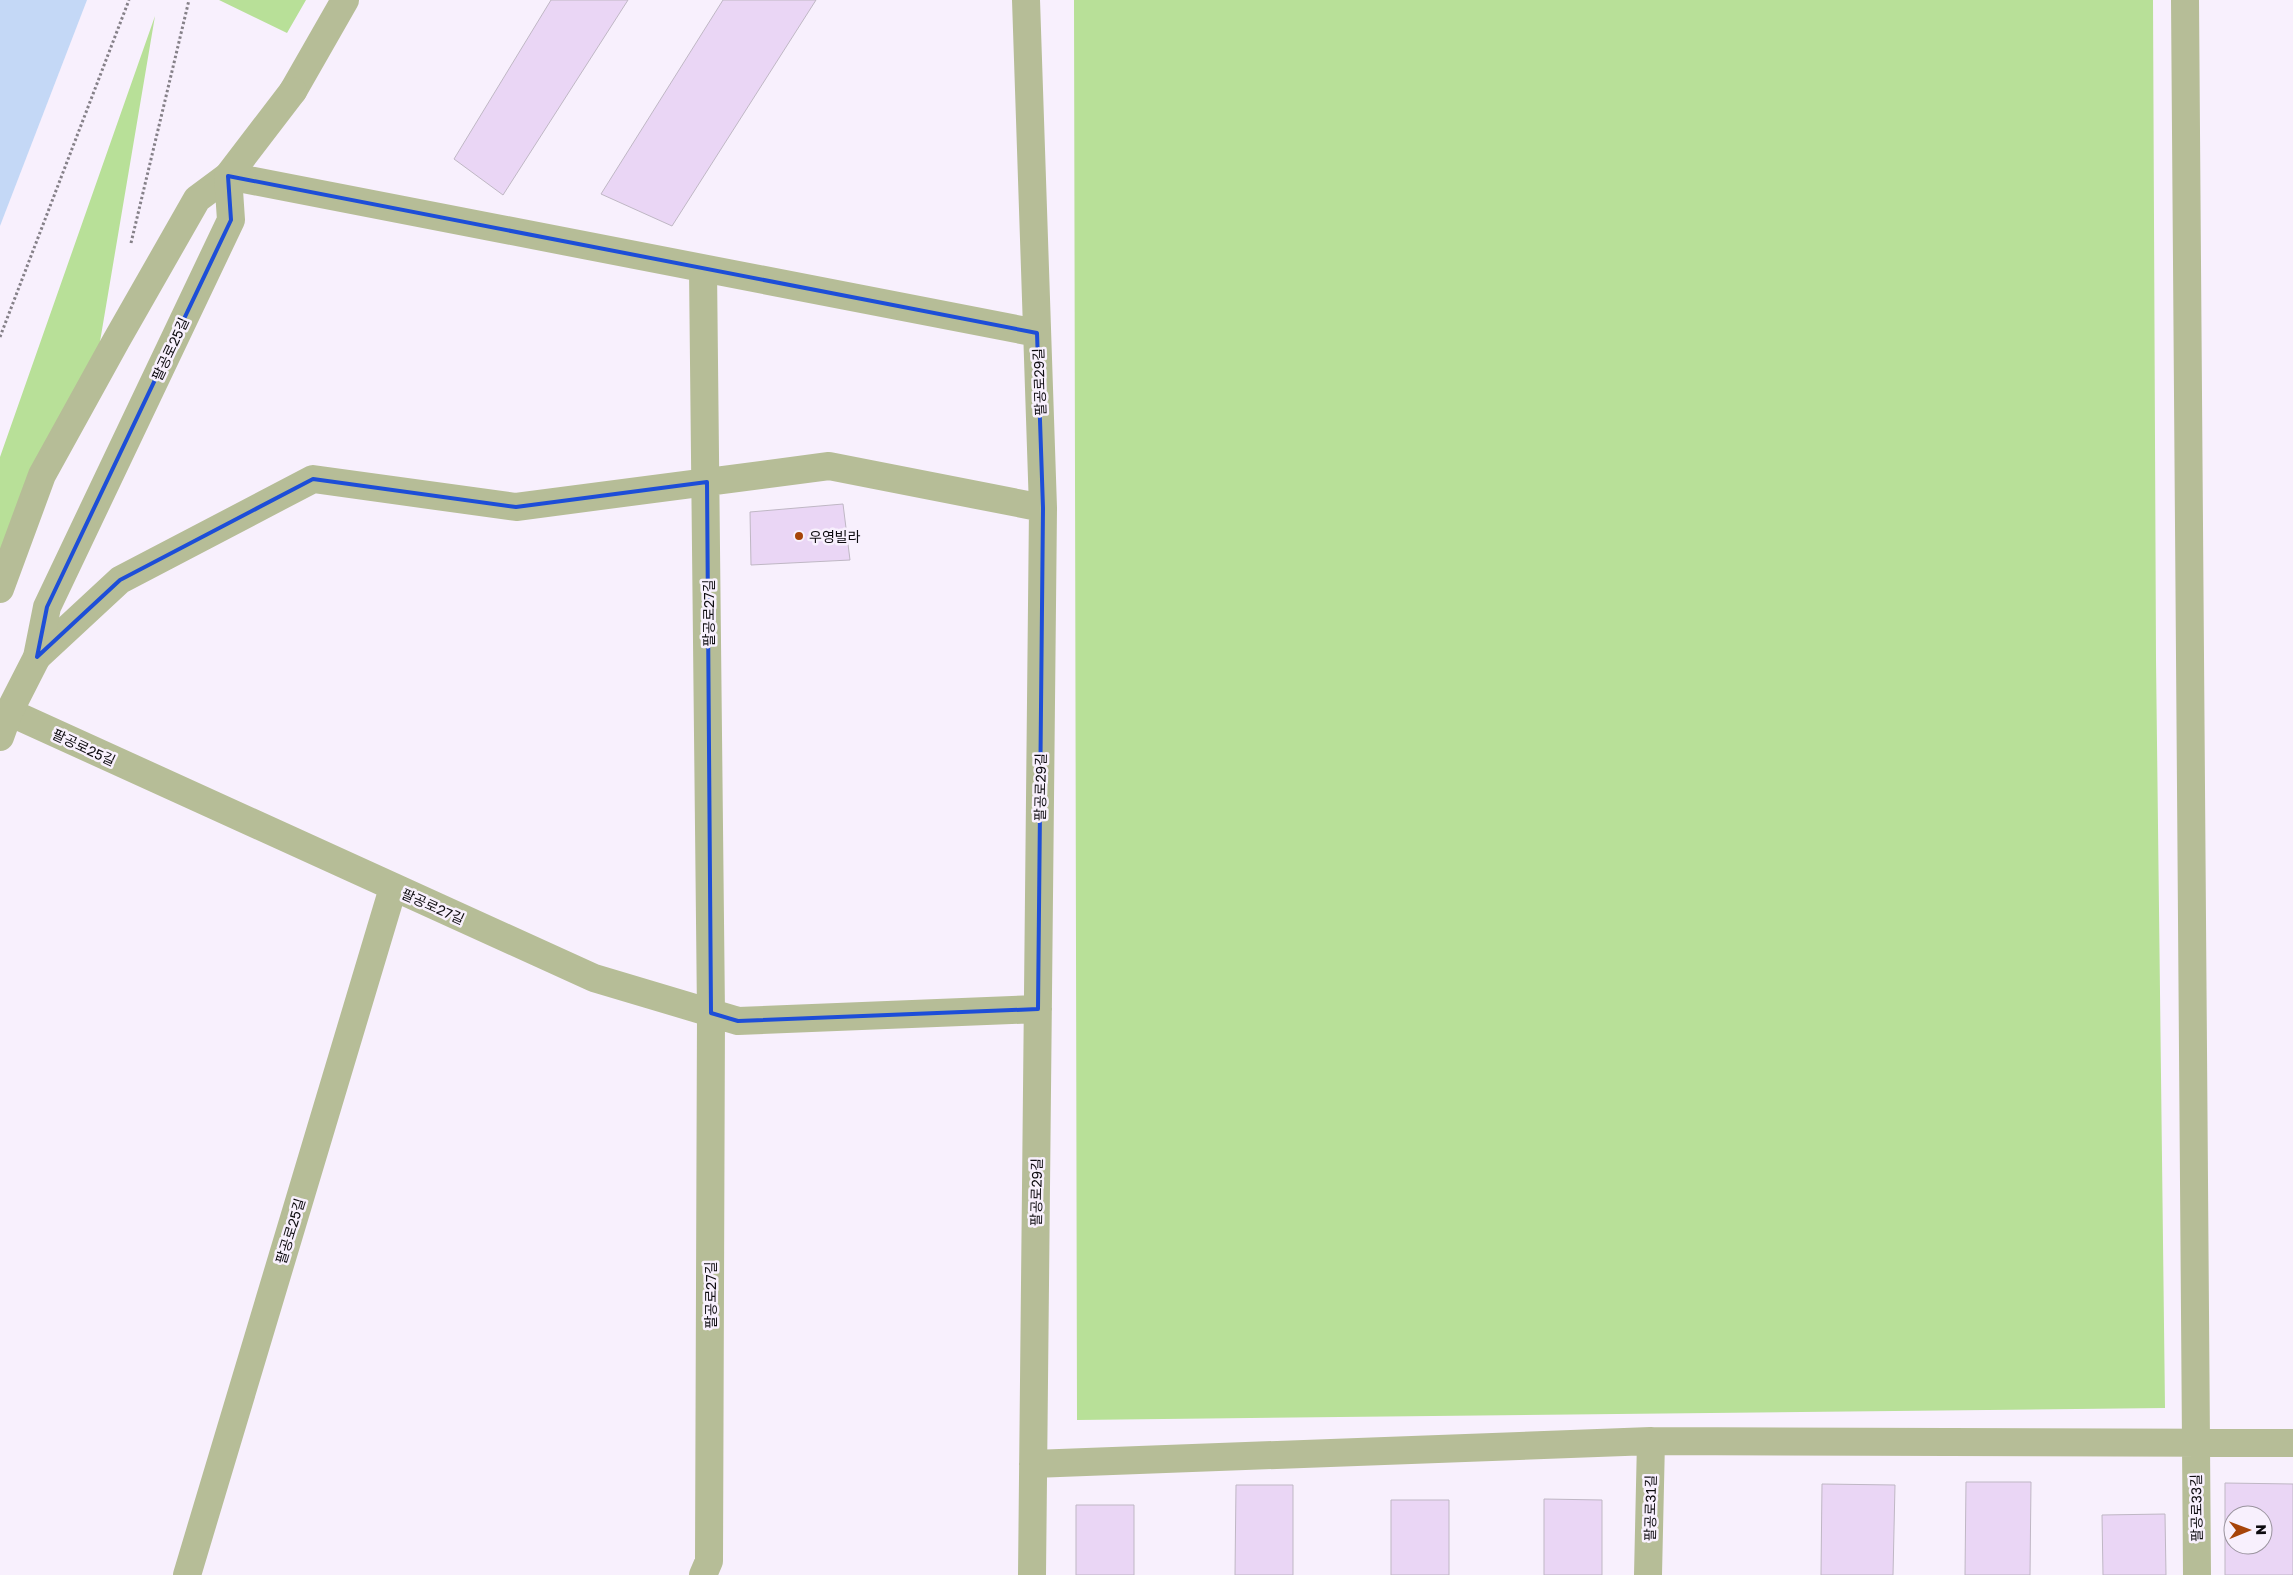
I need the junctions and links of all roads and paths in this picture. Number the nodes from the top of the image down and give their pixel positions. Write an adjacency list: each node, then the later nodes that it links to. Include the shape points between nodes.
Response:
1 (129, 0): 10 (path)
2 (189, 0): 7 (path)
3 (345, 0): 6 (street, via 293,91)
4 (1026, 0): 9 (street, 팔공로29길)
5 (2185, 0): 21 (street, 팔공로33길)
6 (228, 176): 8 (street); 13 (street, via 198,199 106,358 42,475); 14 (street, 팔공로25길, via 231,220 47,607)
7 (131, 244)
8 (703, 269): 9 (street); 11 (street, 팔공로27길)
9 (1037, 333): 12 (street, 팔공로29길)
10 (0, 337)
11 (707, 482): 12 (street, via 829,466); 14 (street, via 516,507 313,479 120,580); 19 (street, 팔공로27길)
12 (1043, 508): 18 (street, 팔공로29길)
13 (0, 589)
14 (37, 657): 15 (street, 팔공로25길)
15 (4, 725): 16 (street, 팔공로25길)
16 (160, 782): 17 (street, 팔공로27길)
17 (393, 888): 19 (street, 팔공로27길, via 594,978); 24 (street, 팔공로25길)
18 (1038, 1009): 19 (street, via 738,1022); 23 (street, 팔공로29길)
19 (711, 1013): 25 (street, 팔공로27길, via 709,1561)
20 (1651, 1441): 21 (street); 23 (street); 27 (street, 팔공로31길)
21 (2196, 1441): 22 (street); 28 (street, 팔공로33길)
22 (2293, 1443)
23 (1033, 1464): 26 (street, 팔공로29길)
24 (187, 1575)
25 (703, 1575)
26 (1032, 1575)
27 (1648, 1575)
28 (2197, 1575)

